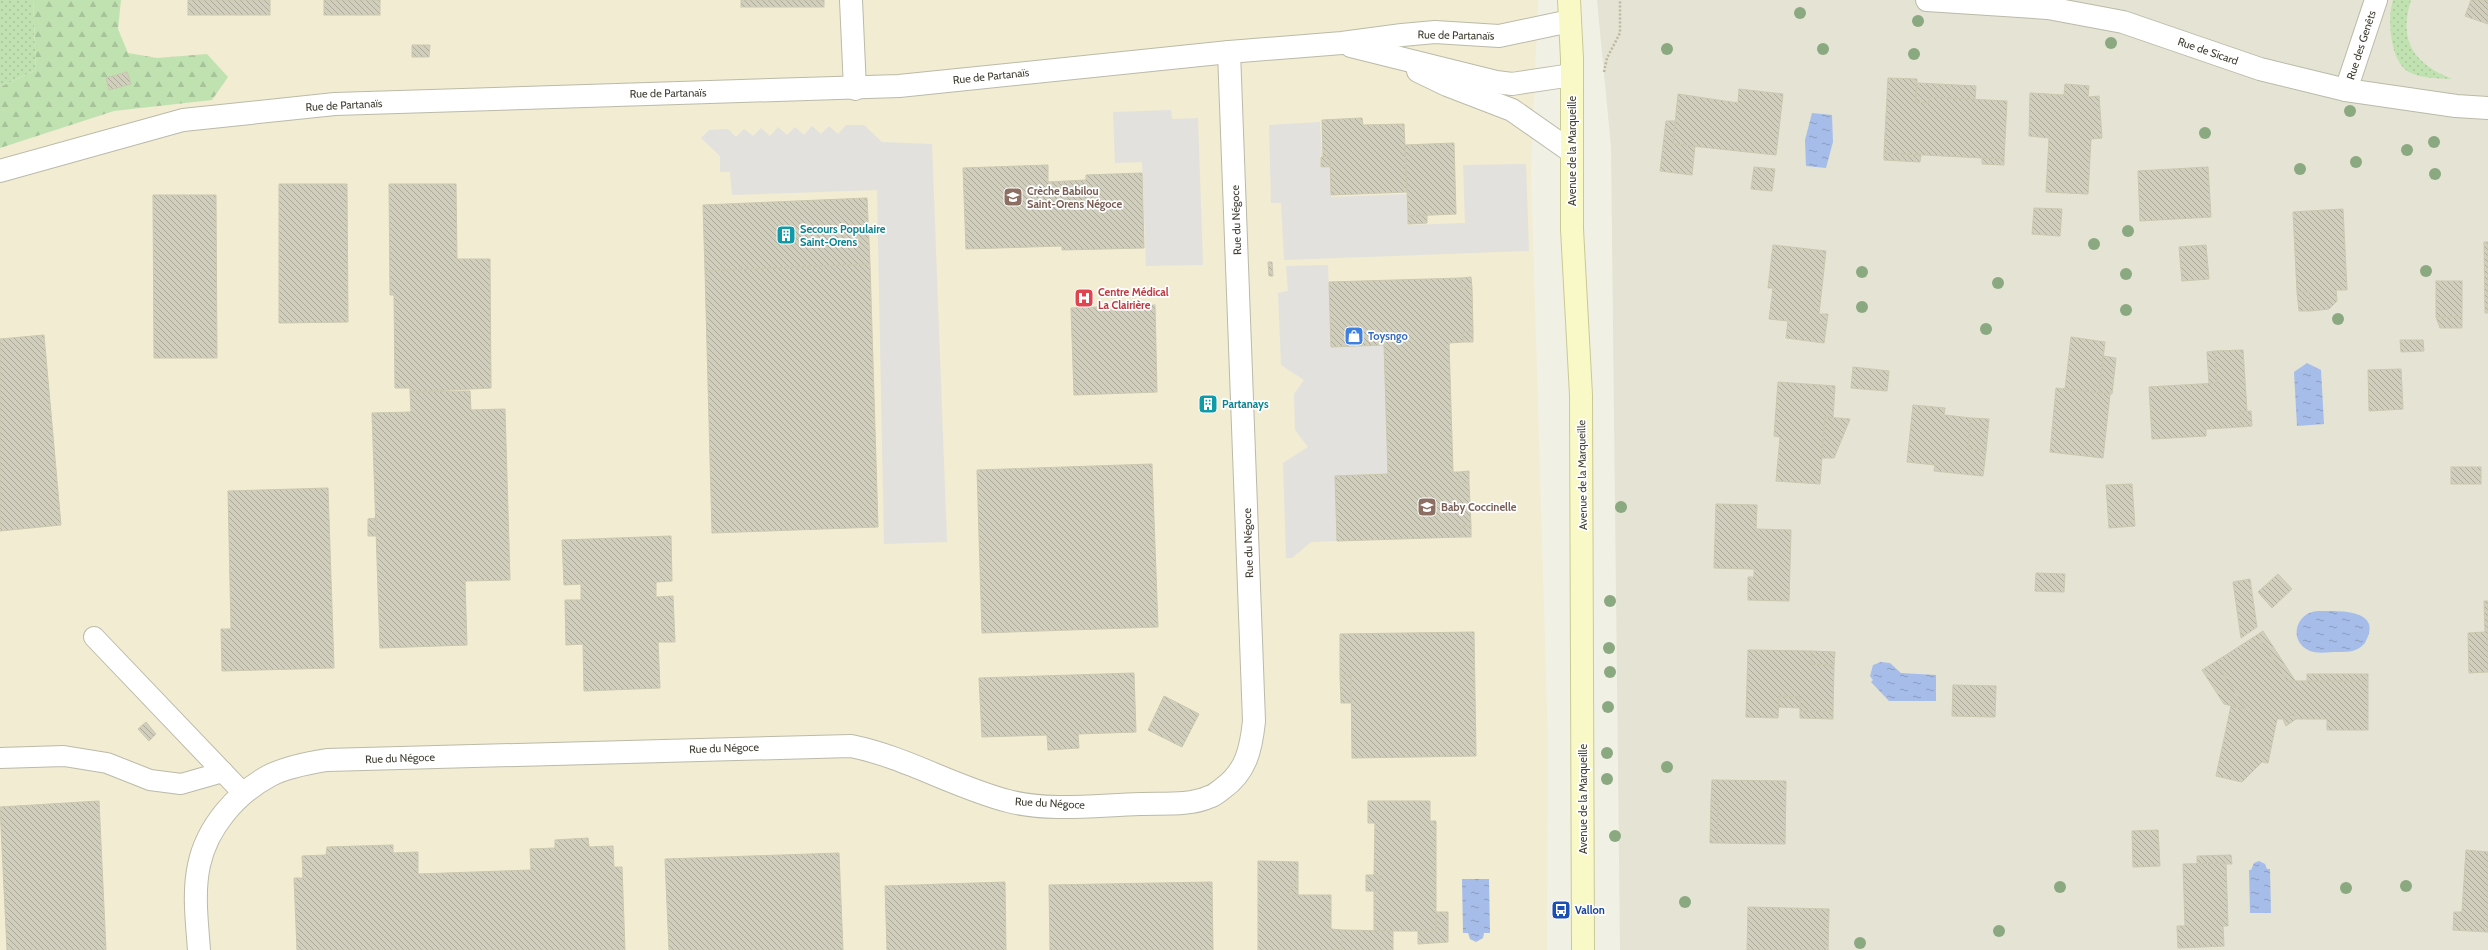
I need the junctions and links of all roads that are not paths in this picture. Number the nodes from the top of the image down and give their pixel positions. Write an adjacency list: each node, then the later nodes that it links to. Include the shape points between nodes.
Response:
1 (851, 0): 10 (street)
2 (1569, 0): 5 (street, Avenue de la Marqueille)
3 (1927, 0): 11 (street, Rue de Sicard, via 2048,8 2123,22 2260,69)
4 (2376, 0): 11 (street, Rue des Genêts)
5 (1570, 21): 6 (street, Rue de Partanaïs, via 1499,36 1435,32); 9 (street, Avenue de la Marqueille)
6 (1342, 43): 7 (street, Rue de Partanaïs); 8 (street, Rue de Partanaïs)
7 (1229, 52): 10 (street, Rue de Partanaïs); 18 (street, Rue du Négoce, via 1254,721 1251,749 1243,769 1228,784 1210,797 1182,802 1042,805 1010,802 974,791 876,751 851,746 819,745 327,760 299,765 269,776)
8 (1390, 57): 9 (street, Rue de Partanaïs, via 1512,84); 13 (street, Rue de Partanaïs, via 1447,85 1512,110)
9 (1572, 75): 13 (street, Avenue de la Marqueille)
10 (854, 89): 14 (street, Rue de Partanaïs, via 563,96 319,106 183,120)
11 (2346, 90): 12 (street, Rue de Sicard, via 2456,106)
12 (2488, 108)
13 (1572, 152): 20 (street, Avenue de la Marqueille, via 1572,229 1581,395 1583,503)
14 (0, 171)
15 (94, 637): 17 (lane)
16 (0, 758): 17 (lane, via 64,756 107,763 150,780 181,784)
17 (223, 772): 18 (lane)
18 (243, 793): 19 (street, Rue du Négoce, via 222,816 199,864 195,897)
19 (199, 950)
20 (1583, 950)

